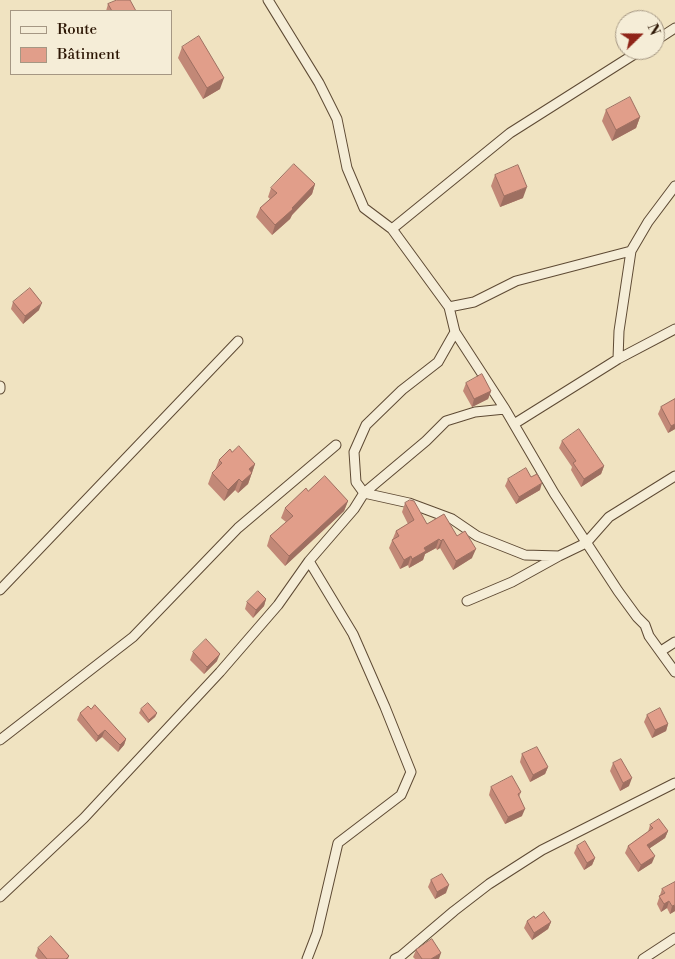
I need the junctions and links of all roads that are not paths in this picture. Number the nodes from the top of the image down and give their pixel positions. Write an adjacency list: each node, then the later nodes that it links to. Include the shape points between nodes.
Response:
1 (268, 0): 4 (street, via 337,119 347,168 364,208)
2 (625, 60): 4 (street, via 510,133)
3 (675, 186): 5 (street, via 648,222)
4 (392, 229): 6 (street)
5 (632, 252): 6 (street, via 516,281 474,302); 10 (street, via 619,331)
6 (449, 307): 8 (street)
7 (675, 329): 10 (street)
8 (455, 332): 11 (street); 15 (street, via 438,362 402,390 366,425 354,452 356,482)
9 (238, 341): 19 (street)
10 (618, 359): 12 (street)
11 (505, 409): 12 (street); 15 (street, via 475,412 446,421)
12 (514, 424): 16 (street)
13 (336, 445): 24 (street, via 238,528 133,638)
14 (675, 476): 16 (street, via 609,517)
15 (364, 493): 17 (street, via 409,503 452,519 477,536 525,555); 18 (street)
16 (586, 543): 17 (street); 22 (street)
17 (559, 556): 20 (street, via 512,582)
18 (309, 561): 26 (street, via 278,606 156,742 84,818); 28 (street, via 353,634 411,772 401,794 338,844 317,933)
19 (0, 590)
20 (467, 601)
21 (675, 642): 22 (street)
22 (661, 651): 23 (street)
23 (675, 672)
24 (0, 740)
25 (675, 783): 29 (street, via 542,850 489,884)
26 (0, 897)
27 (675, 938): 30 (street)
28 (307, 959)
29 (395, 959)
30 (643, 959)

